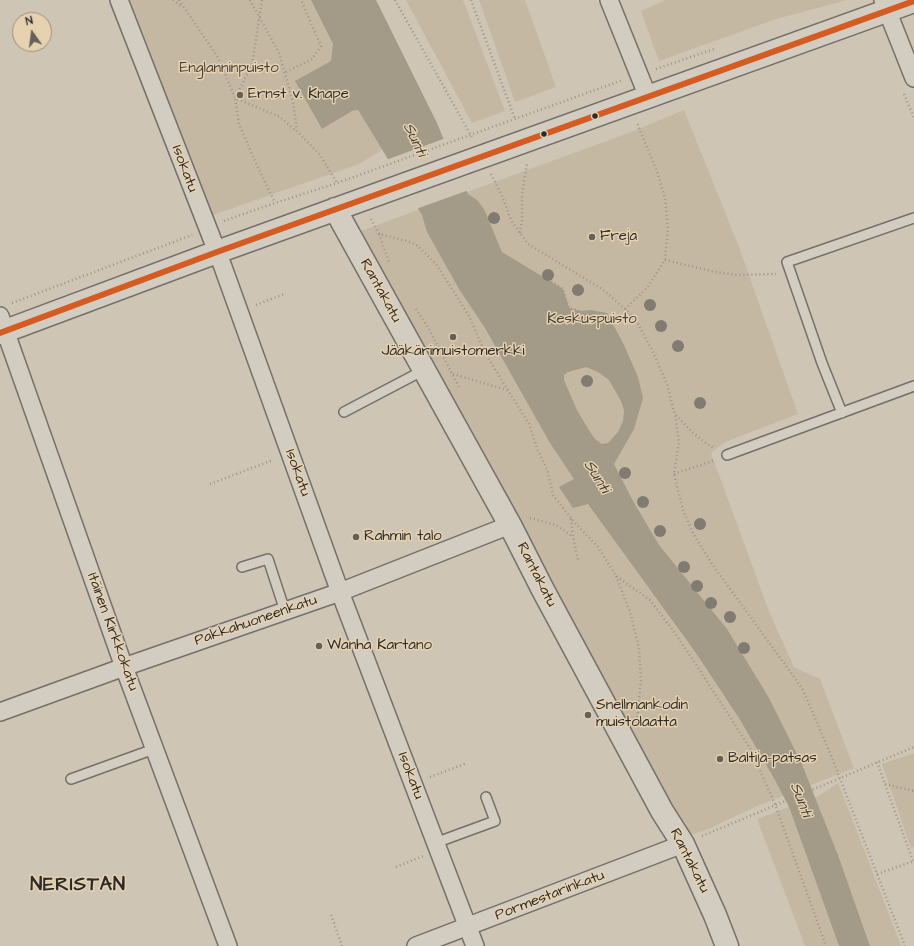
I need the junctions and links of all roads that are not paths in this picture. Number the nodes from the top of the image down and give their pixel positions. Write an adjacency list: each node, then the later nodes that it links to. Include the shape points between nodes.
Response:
1 (119, 0): 9 (street, Isokatu)
2 (609, 0): 6 (street)
3 (914, 2): 4 (main road)
4 (885, 6): 5 (street); 6 (main road)
5 (914, 78)
6 (648, 97): 7 (main road)
7 (335, 209): 9 (main road); 11 (main road, Rantakatu)
8 (914, 218): 14 (lane, via 787,262 822,364)
9 (216, 252): 10 (main road); 18 (street, Isokatu)
10 (3, 321): 20 (street, Itäinen Kirkkokatu)
11 (424, 370): 13 (lane); 16 (main road, Rantakatu)
12 (914, 386): 14 (lane)
13 (344, 412)
14 (842, 413): 15 (lane)
15 (727, 455)
16 (519, 521): 18 (street, Pakkahuoneenkatu); 25 (main road, Rantakatu, via 543,590 651,791)
17 (242, 568): 19 (lane, via 268,559)
18 (340, 592): 19 (street, Pakkahuoneenkatu); 26 (street, Isokatu)
19 (285, 610): 20 (street, Pakkahuoneenkatu)
20 (124, 667): 21 (street, Pakkahuoneenkatu); 22 (street, Itäinen Kirkkokatu)
21 (0, 712)
22 (154, 749): 23 (lane); 28 (street, Itäinen Kirkkokatu)
23 (71, 779)
24 (486, 797): 26 (lane, via 495,820)
25 (683, 844): 27 (street, Pormestarinkatu); 31 (main road, Rantakatu)
26 (437, 847): 27 (street, Isokatu)
27 (468, 927): 29 (street, Pormestarinkatu); 30 (street, Isokatu)
28 (228, 946)
29 (416, 946)
30 (475, 946)
31 (727, 946)

